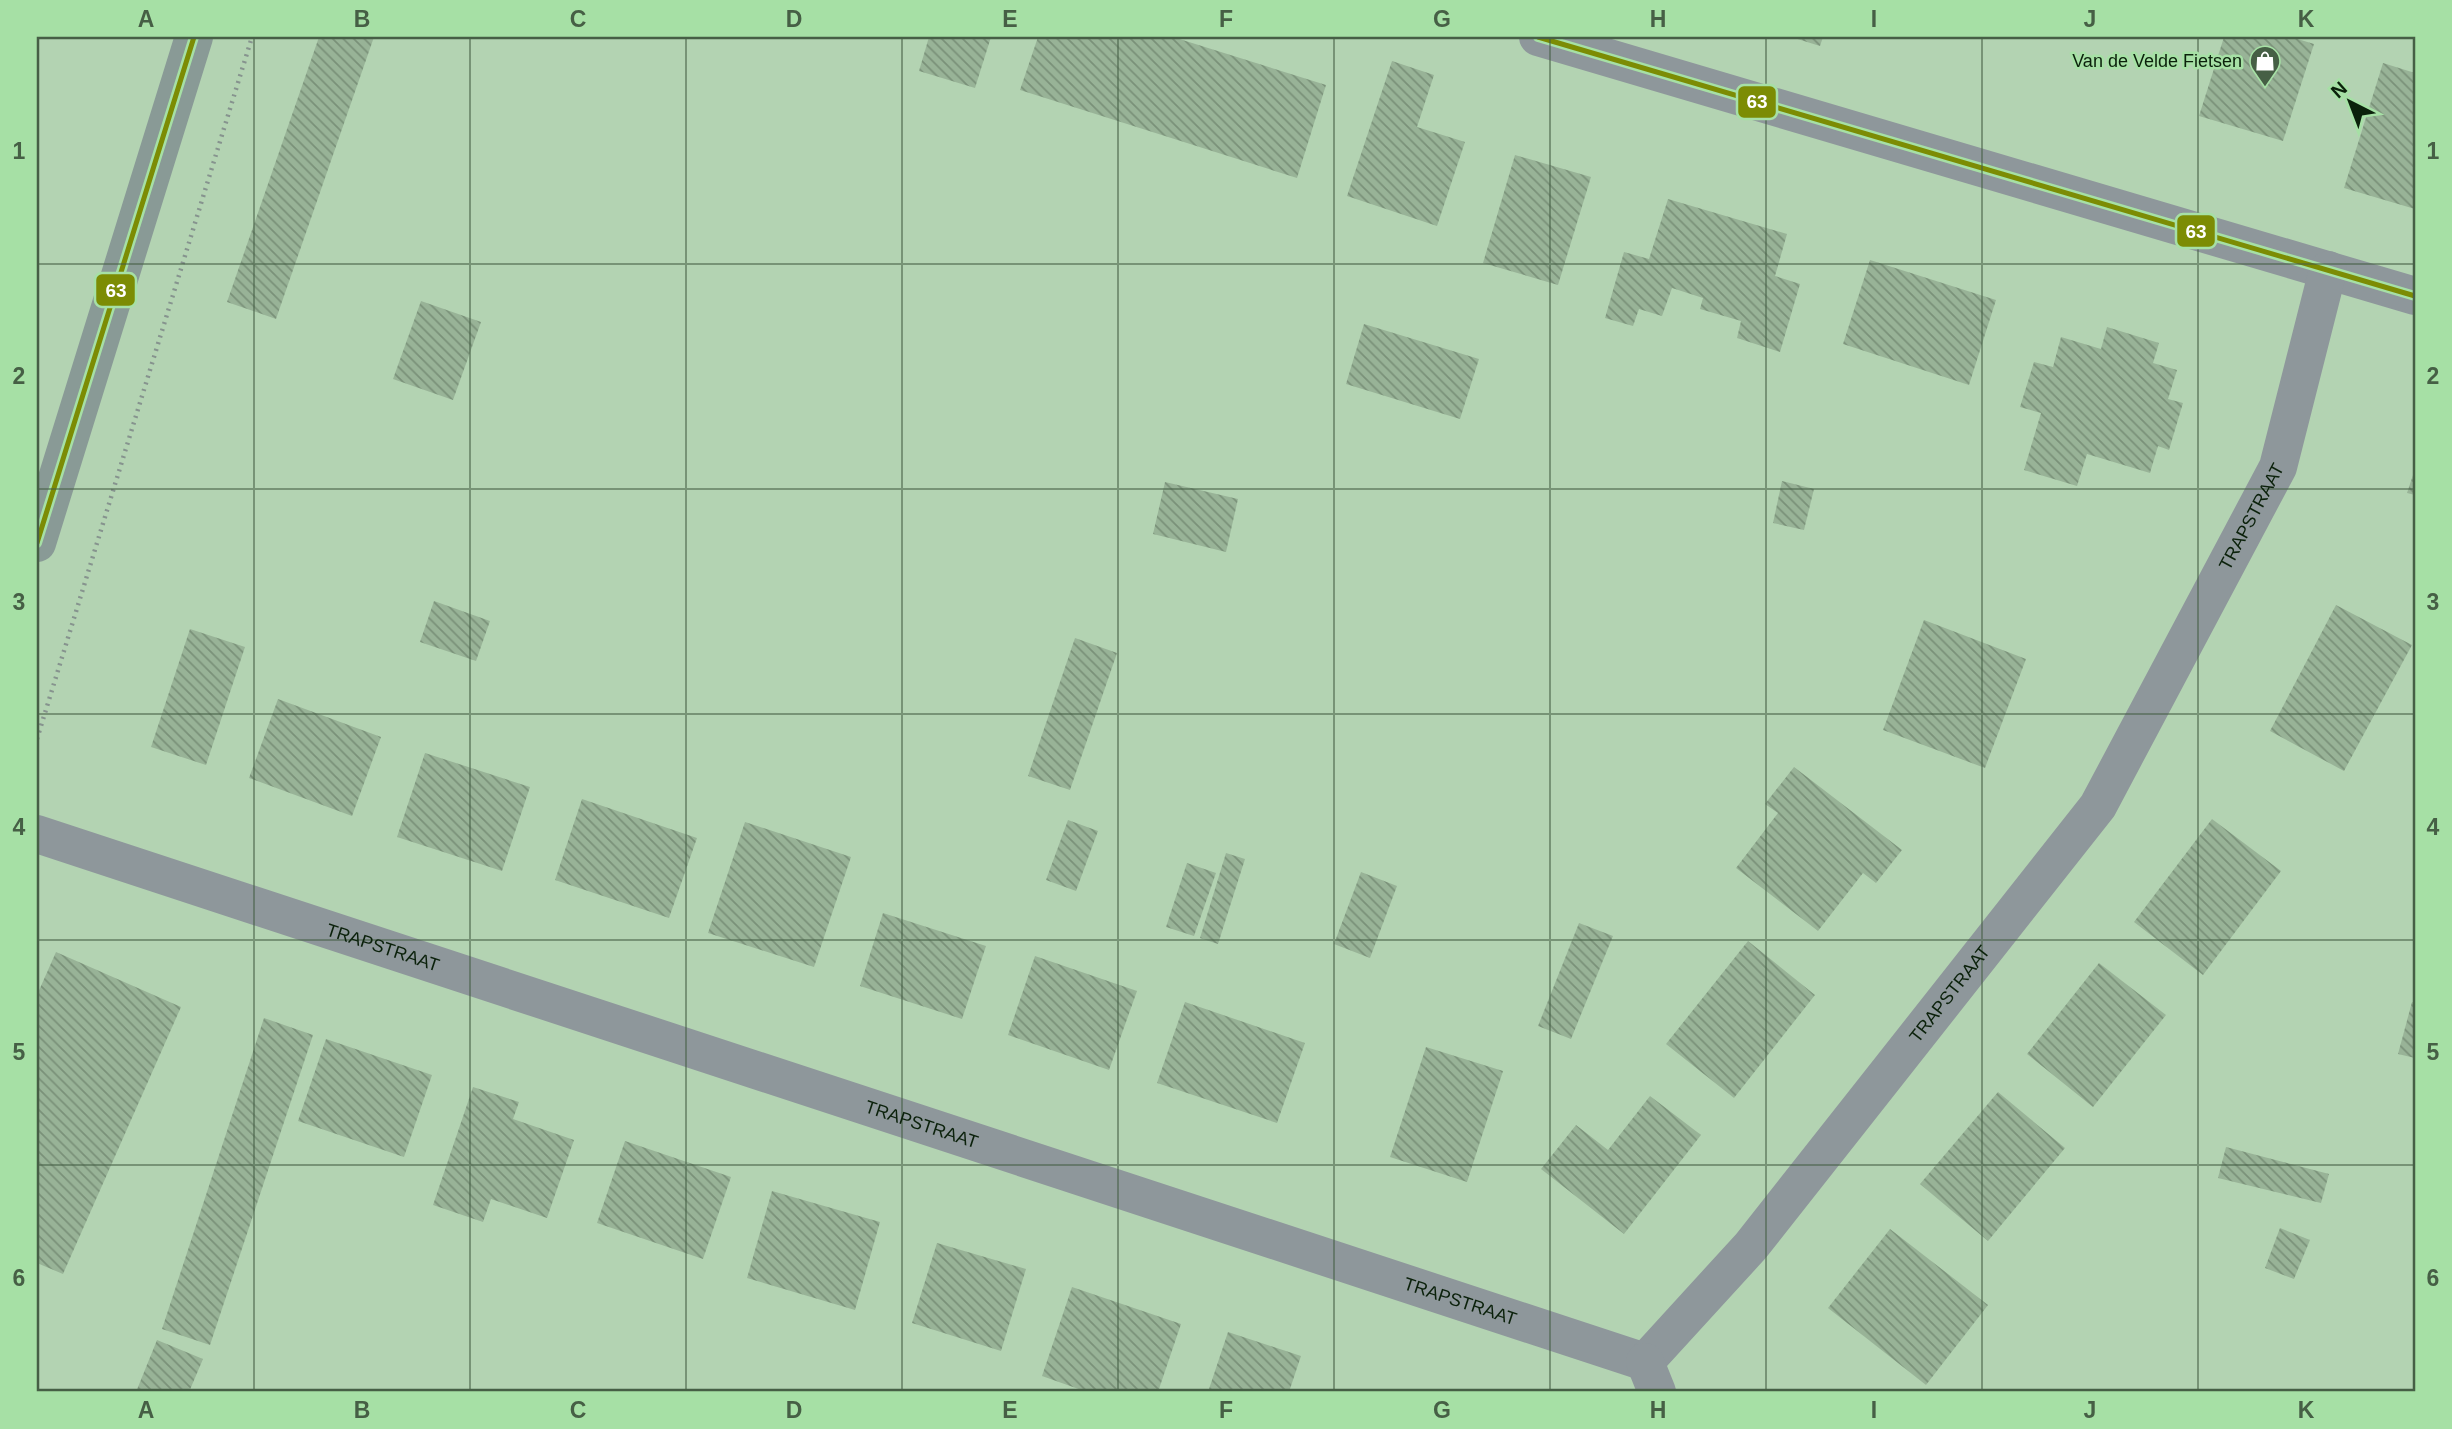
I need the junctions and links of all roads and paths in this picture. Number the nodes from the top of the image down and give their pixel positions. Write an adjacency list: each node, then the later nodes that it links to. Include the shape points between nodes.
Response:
1 (194, 37): 6 (main road)
2 (253, 37): 7 (path)
3 (1538, 37): 4 (street)
4 (2328, 270): 5 (street); 9 (street, TRAPSTRAAT, via 2278,467 2098,806)
5 (2415, 296)
6 (37, 543)
7 (37, 739)
8 (37, 834): 9 (street, TRAPSTRAAT)
9 (1651, 1377)

